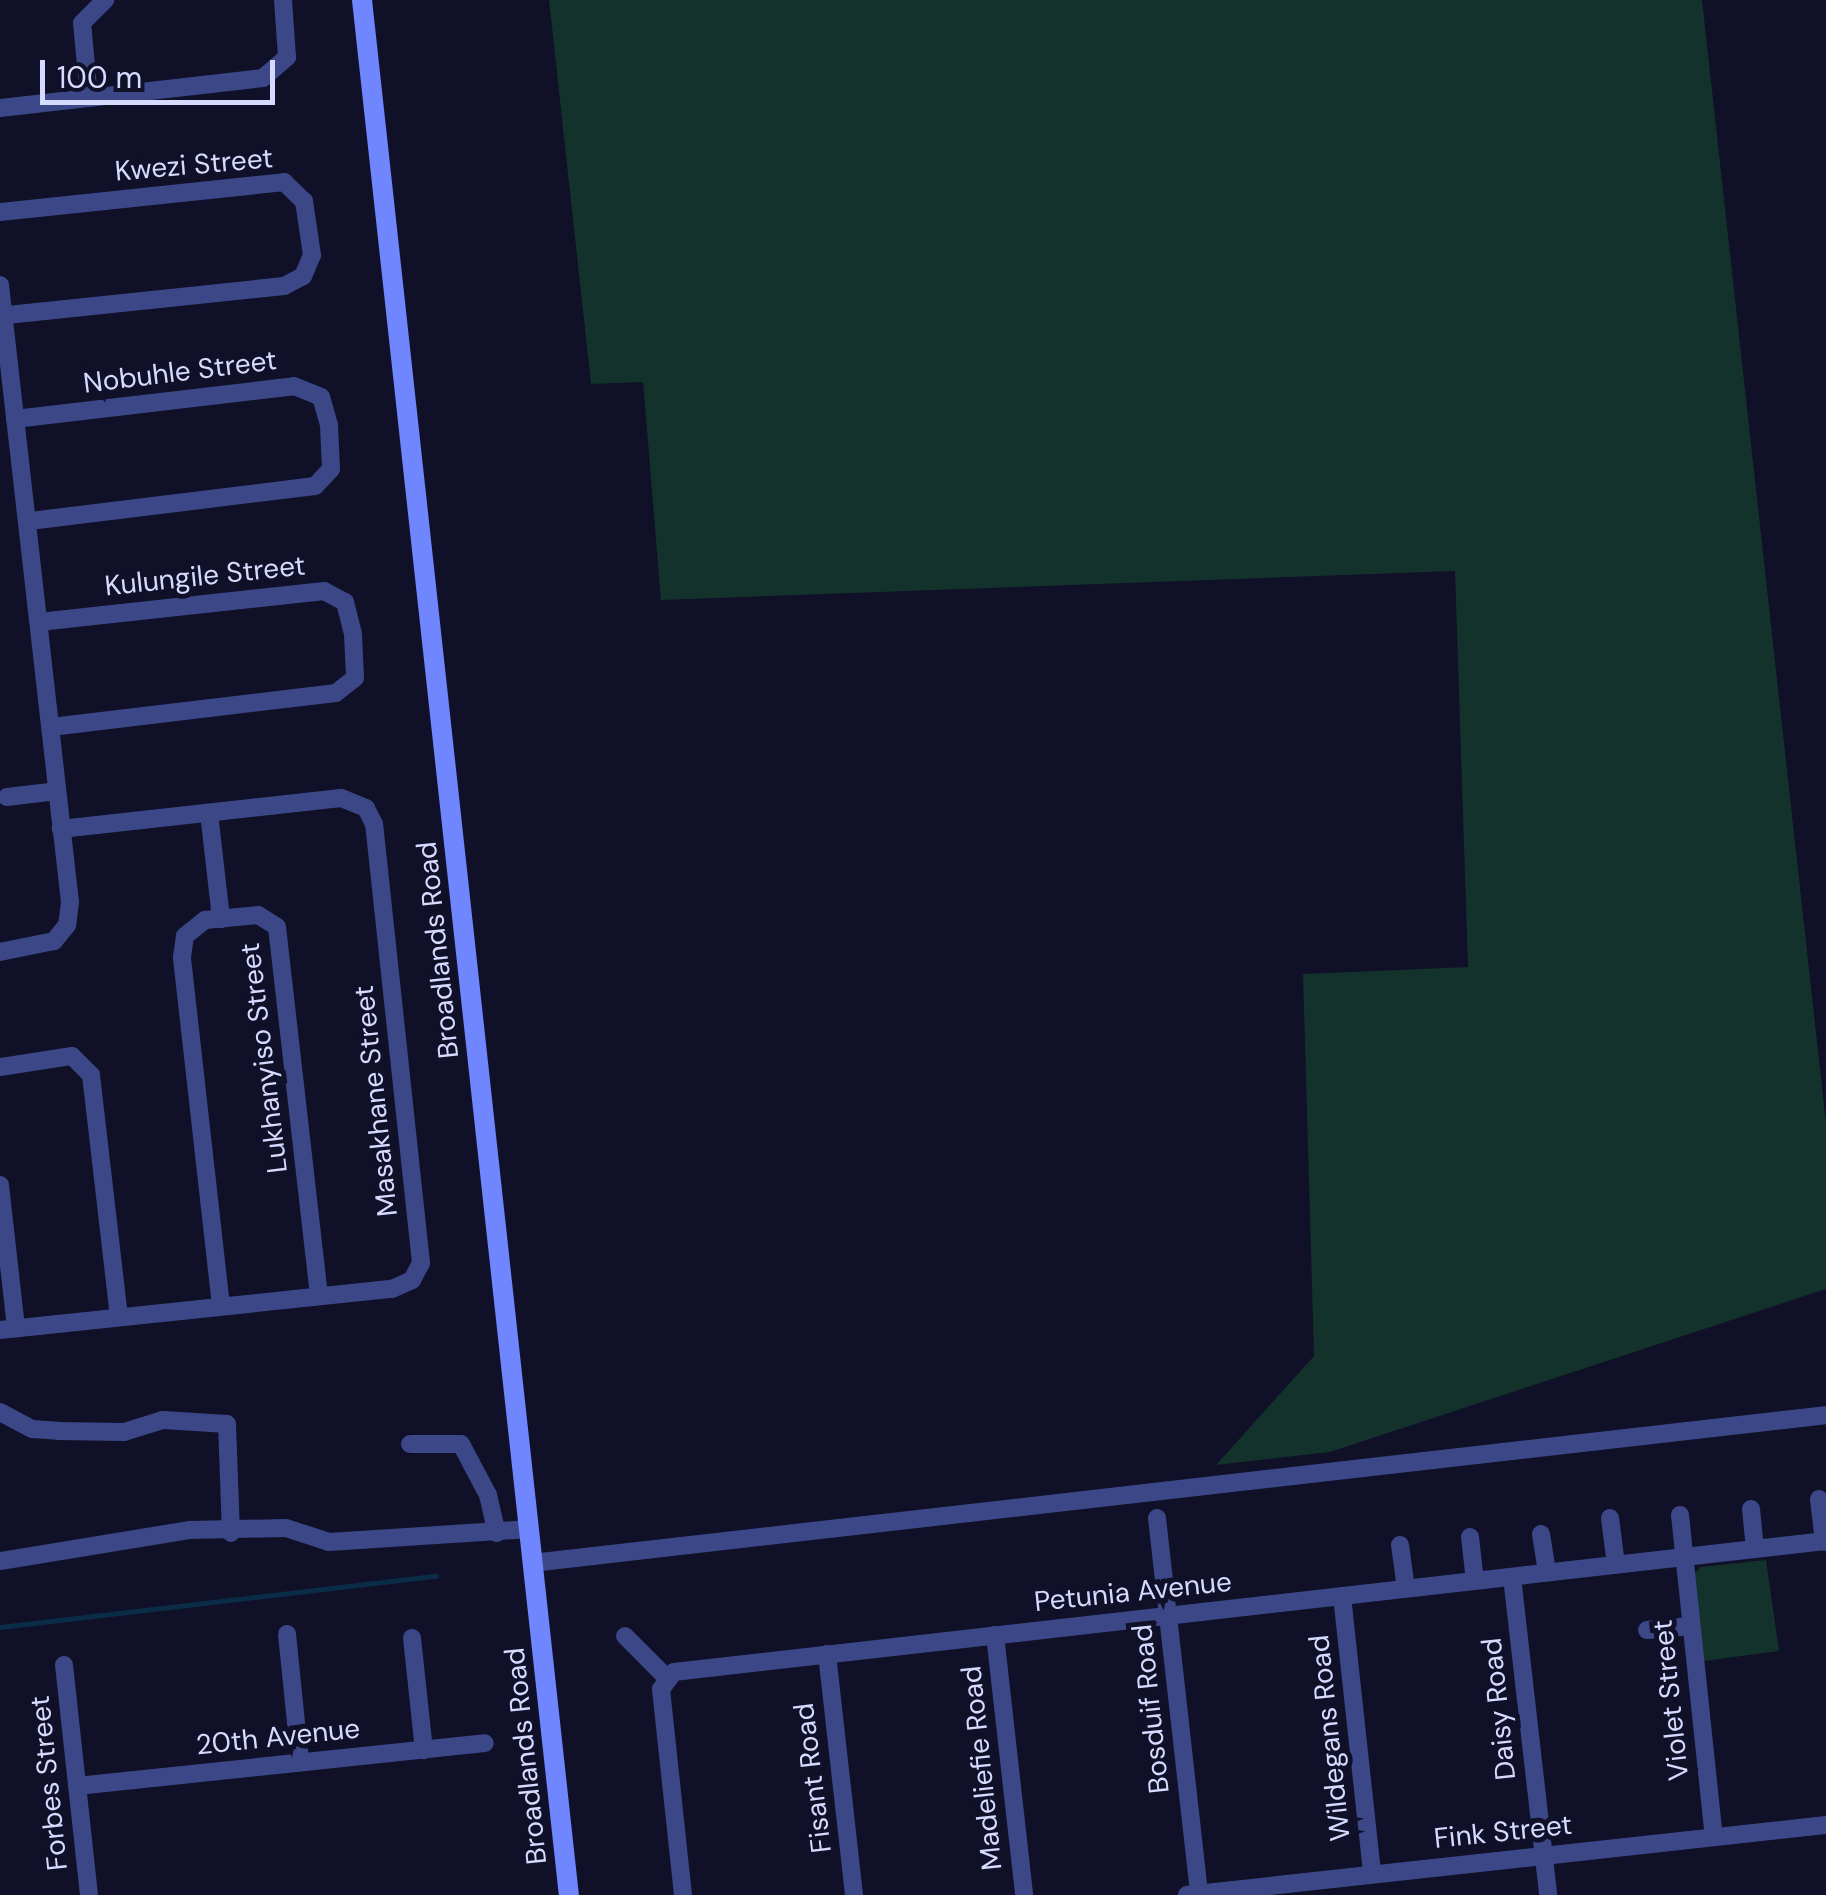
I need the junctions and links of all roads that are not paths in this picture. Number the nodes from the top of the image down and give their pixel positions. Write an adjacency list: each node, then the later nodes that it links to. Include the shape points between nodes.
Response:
1 (105, 0): 4 (street, via 82,23)
2 (283, 0): 4 (street, via 287,57 273,74)
3 (362, 0): 33 (main road, Broadlands Road)
4 (88, 98): 5 (street)
5 (0, 108)
6 (0, 212): 8 (street, Kwezi Street, via 284,182 304,201 312,255 303,276 284,286)
7 (0, 285): 8 (street)
8 (1, 316): 9 (street)
9 (15, 419): 10 (street); 10 (street, Nobuhle Street, via 294,386 321,396 330,425 331,469 316,486)
10 (29, 520): 11 (street)
11 (39, 622): 12 (street); 12 (street, Kulungile Street, via 324,591 345,602 353,634 355,678 336,694)
12 (51, 727): 13 (street)
13 (58, 791): 14 (street); 16 (street)
14 (6, 797)
15 (208, 813): 16 (street, Masakhane Street); 17 (street); 21 (street, Masakhane Street, via 341,798 366,808 374,824 420,1264 406,1285)
16 (61, 830): 18 (street, via 67,925 44,946)
17 (221, 918): 21 (street, Lukhanyiso Street, via 258,915 278,927); 22 (street, Lukhanyiso Street, via 192,926 182,957)
18 (0, 952)
19 (0, 1067): 23 (street, via 72,1056 92,1075)
20 (0, 1185): 24 (street)
21 (319, 1296): 22 (street, Masakhane Street)
22 (221, 1306): 23 (street, Masakhane Street)
23 (119, 1316): 24 (street, Masakhane Street)
24 (8, 1329)
25 (0, 1412): 34 (street, via 48,1430 124,1432 163,1420 230,1425)
26 (1826, 1415): 43 (street)
27 (410, 1444): 35 (street, via 463,1446 488,1494)
28 (1819, 1499): 38 (street)
29 (1751, 1509): 40 (street)
30 (1680, 1515): 41 (street, Violet Street)
31 (1158, 1518): 50 (street, Bosduif Road)
32 (1610, 1518): 44 (street)
33 (529, 1529): 35 (street); 43 (main road, Broadlands Road)
34 (231, 1532): 35 (street, via 286,1528 329,1542); 42 (street, via 190,1530)
35 (497, 1533)
36 (1541, 1534): 45 (street)
37 (1470, 1536): 47 (street)
38 (1825, 1542): 40 (street, Petunia Avenue)
39 (1400, 1545): 48 (street)
40 (1755, 1549): 41 (street, Petunia Avenue)
41 (1683, 1558): 44 (street, Petunia Avenue); 51 (street, Violet Street)
42 (0, 1561)
43 (532, 1563): 70 (main road, Broadlands Road)
44 (1616, 1565): 45 (street, Petunia Avenue)
45 (1547, 1573): 46 (street, Petunia Avenue)
46 (1512, 1577): 47 (street, Petunia Avenue); 66 (street, Daisy Road)
47 (1476, 1581): 48 (street, Petunia Avenue)
48 (1406, 1589): 49 (street, Petunia Avenue)
49 (1342, 1596): 50 (street, Petunia Avenue); 67 (street, Wildegans Road)
50 (1168, 1616): 54 (street, Petunia Avenue); 68 (street, Bosduif Road)
51 (1691, 1626): 52 (street); 65 (street, Violet Street)
52 (1647, 1630)
53 (287, 1634): 62 (street)
54 (995, 1635): 57 (street, Petunia Avenue); 73 (street, Madeliefie Road)
55 (625, 1636): 59 (street)
56 (412, 1638): 61 (street)
57 (827, 1654): 59 (street, Petunia Avenue); 72 (street, Fisant Road)
58 (64, 1665): 63 (street, Forbes Street)
59 (666, 1677): 71 (street, via 661,1689)
60 (485, 1743): 61 (street, 20th Avenue)
61 (424, 1750): 62 (street, 20th Avenue)
62 (300, 1762): 63 (street, 20th Avenue)
63 (77, 1786): 69 (street, Forbes Street)
64 (1826, 1825): 65 (street, Fink Street)
65 (1714, 1836): 66 (street, Fink Street)
66 (1544, 1855): 67 (street, Fink Street); 75 (street, Daisy Road)
67 (1372, 1874): 68 (street, Fink Street)
68 (1199, 1894): 74 (street, Fink Street)
69 (89, 1895)
70 (568, 1895)
71 (682, 1895)
72 (854, 1895)
73 (1024, 1895)
74 (1187, 1895)
75 (1548, 1895)

